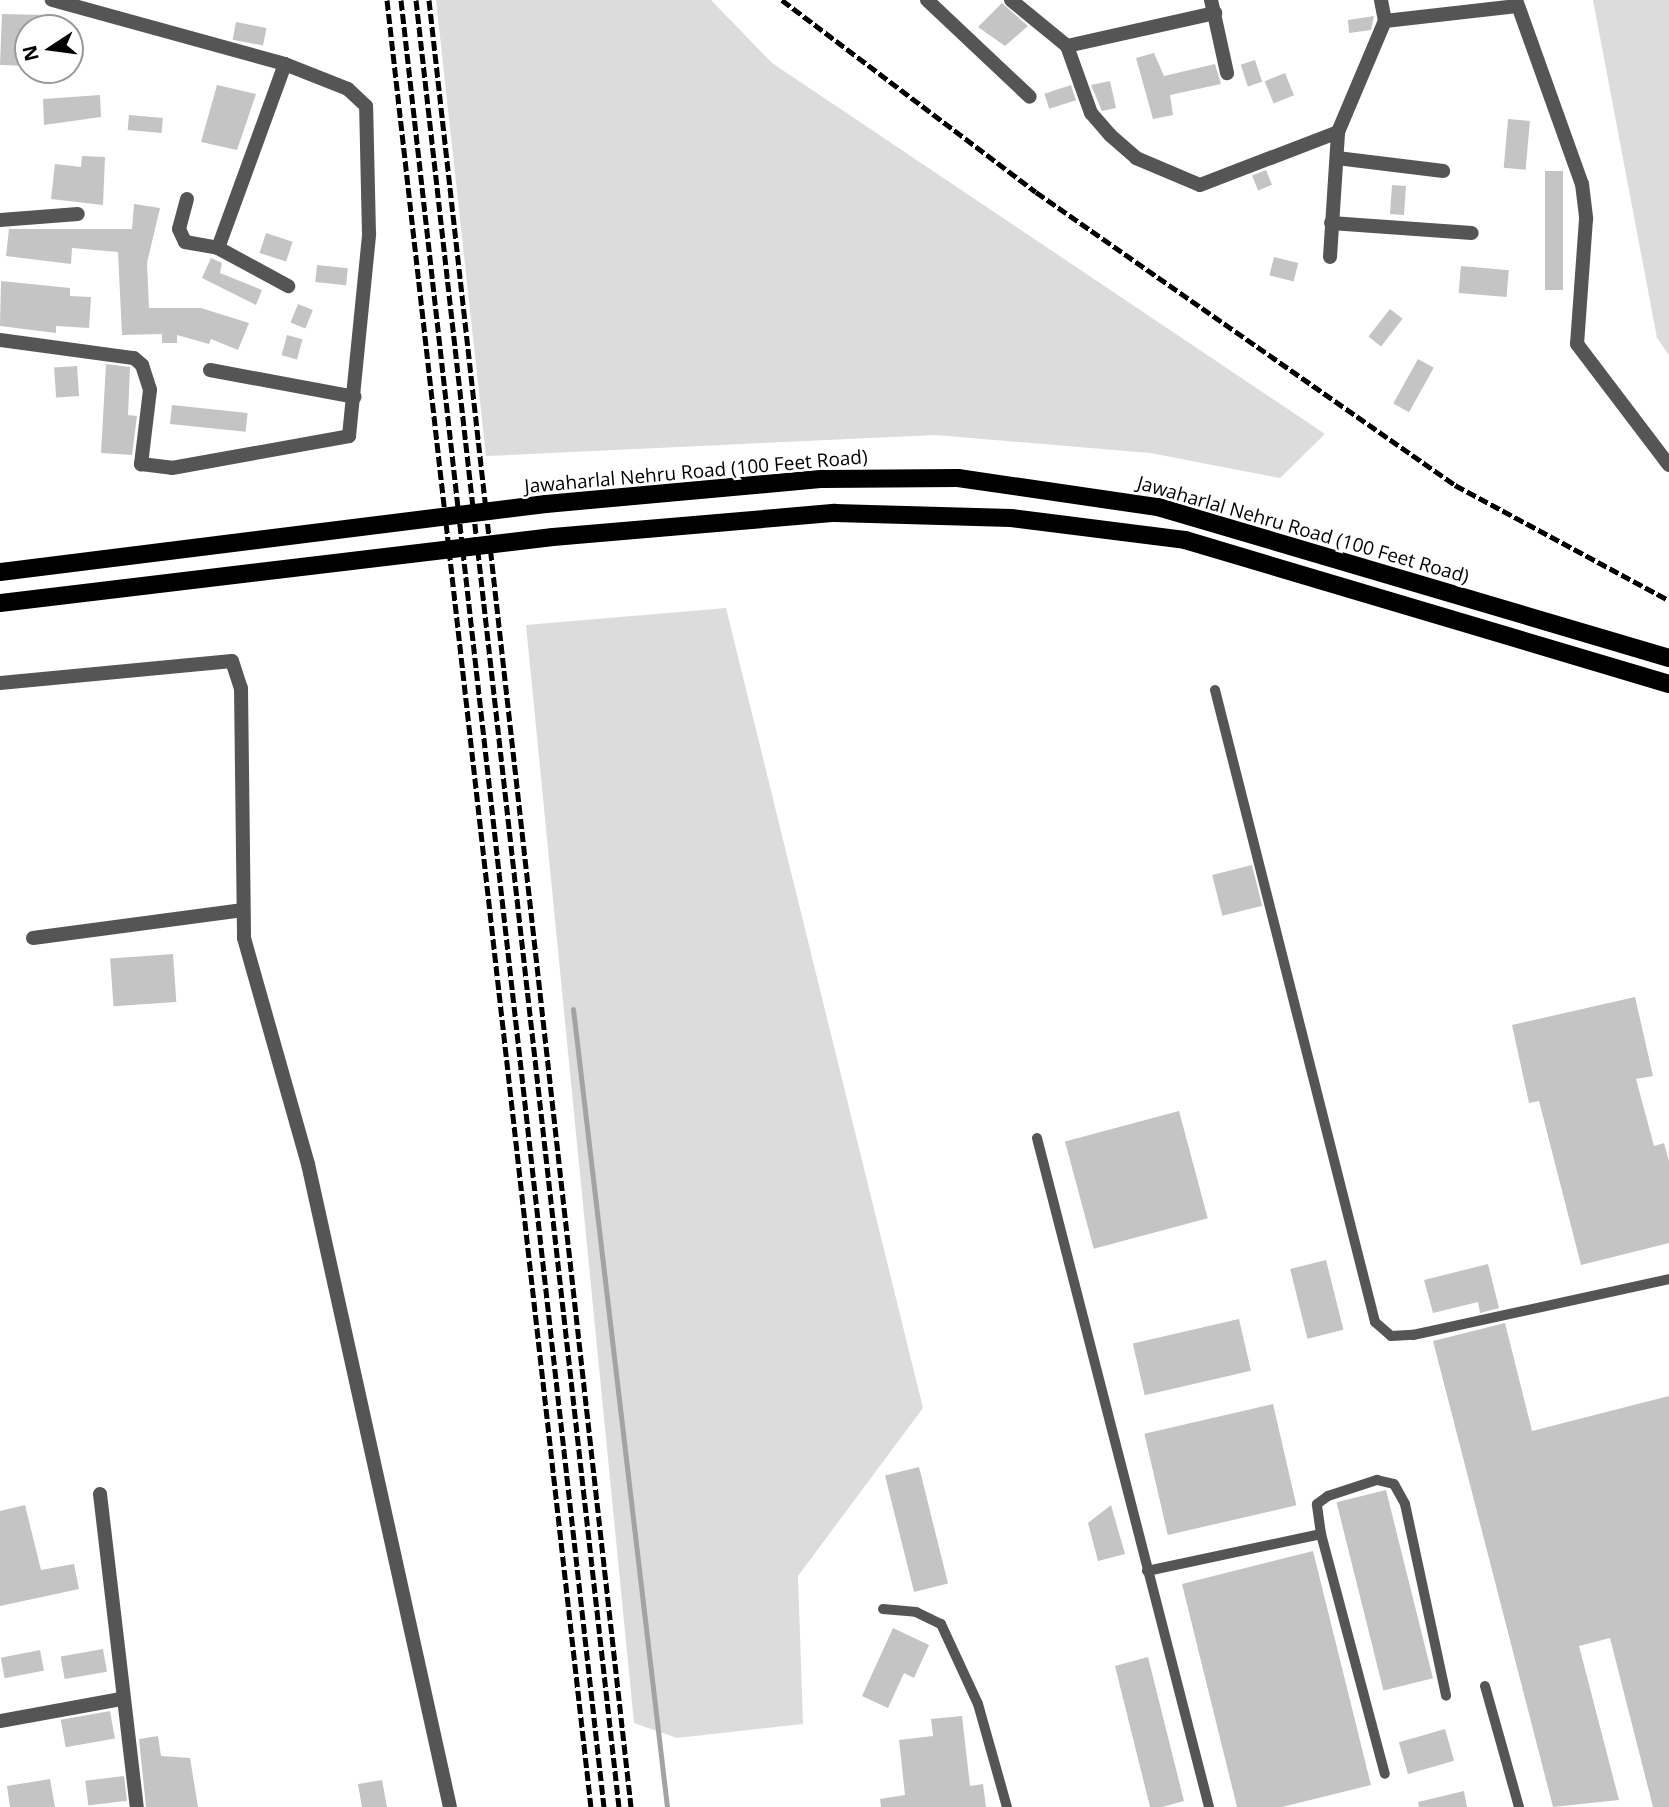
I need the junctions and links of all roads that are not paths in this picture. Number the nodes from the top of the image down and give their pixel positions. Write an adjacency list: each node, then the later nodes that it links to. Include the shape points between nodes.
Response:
1 (52, 0): 6 (street)
2 (927, 0): 12 (street)
3 (1011, 0): 9 (street)
4 (1381, 0): 8 (street)
5 (1517, 3): 8 (street); 27 (street, via 1582,184 1586,219 1577,344)
6 (104, 7): 10 (street)
7 (1212, 7): 9 (street); 11 (street)
8 (1385, 21): 13 (street)
9 (1067, 46): 13 (street, via 1091,113 1136,159 1171,177 1200,185)
10 (285, 64): 21 (street); 26 (street, via 348,89 368,114 369,234)
11 (1227, 73)
12 (1030, 97)
13 (1338, 132): 14 (street)
14 (1337, 158): 15 (street); 19 (street)
15 (1443, 171)
16 (187, 199): 21 (street, via 179,229 185,242)
17 (78, 214): 18 (street)
18 (0, 220)
19 (1331, 223): 20 (street); 22 (street)
20 (1472, 233)
21 (218, 248): 23 (street)
22 (1330, 257)
23 (288, 286)
24 (0, 340): 26 (street, via 134,358 150,390 141,464 172,468 349,436)
25 (210, 370): 26 (street)
26 (355, 397)
27 (1669, 465)
28 (0, 572): 30 (main road, Jawaharlal Nehru Road (100 Feet Road), via 546,504 823,479 1009,482 1158,507)
29 (0, 603): 32 (main road, via 552,537 835,513 1011,518 1185,540)
30 (1669, 658)
31 (0, 683): 34 (street, via 232,662 240,688)
32 (1669, 684)
33 (1214, 690): 37 (lane, via 1375,1322 1391,1336 1413,1335)
34 (243, 910): 35 (street); 48 (street, via 244,938 308,1164 398,1550)
35 (33, 938)
36 (1038, 1138): 40 (lane)
37 (1669, 1279)
38 (100, 1494): 44 (street)
39 (1321, 1534): 40 (lane); 43 (lane, via 1317,1504 1328,1496 1377,1480 1394,1484 1405,1504); 46 (lane)
40 (1147, 1571): 50 (lane)
41 (883, 1609): 49 (lane, via 916,1612 941,1623 978,1704)
42 (1485, 1686): 51 (lane)
43 (1446, 1696)
44 (121, 1699): 45 (street); 47 (street)
45 (0, 1721)
46 (1385, 1774)
47 (137, 1807)
48 (450, 1807)
49 (1007, 1807)
50 (1209, 1807)
51 (1520, 1807)

